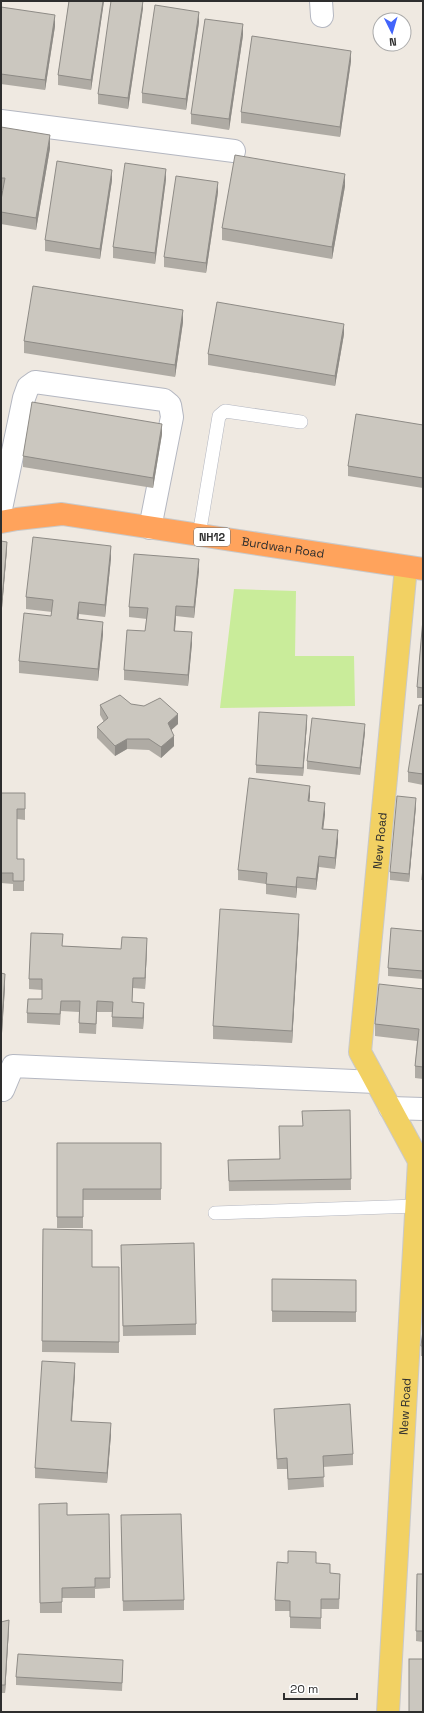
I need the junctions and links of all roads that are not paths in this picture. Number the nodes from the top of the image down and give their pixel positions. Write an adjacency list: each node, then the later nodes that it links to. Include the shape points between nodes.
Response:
1 (1, 121): 2 (street)
2 (234, 151)
3 (301, 422): 6 (lane, via 225,411 219,416)
4 (2, 517): 5 (highway, Burdwan Road / NH12, via 62,514); 5 (street, via 24,398 28,387 35,382 164,400 170,405 172,417)
5 (150, 528): 6 (highway, Burdwan Road / NH12)
6 (199, 535): 7 (highway, Burdwan Road / NH12)
7 (415, 568): 8 (main road, New Road, via 360,1052)
8 (376, 1082): 9 (street, via 13,1066); 10 (main road, New Road)
9 (2, 1091)
10 (390, 1108): 11 (street); 12 (main road, New Road, via 419,1161)
11 (423, 1109)
12 (416, 1206): 13 (lane); 14 (main road, New Road)
13 (215, 1213)
14 (388, 1712)

